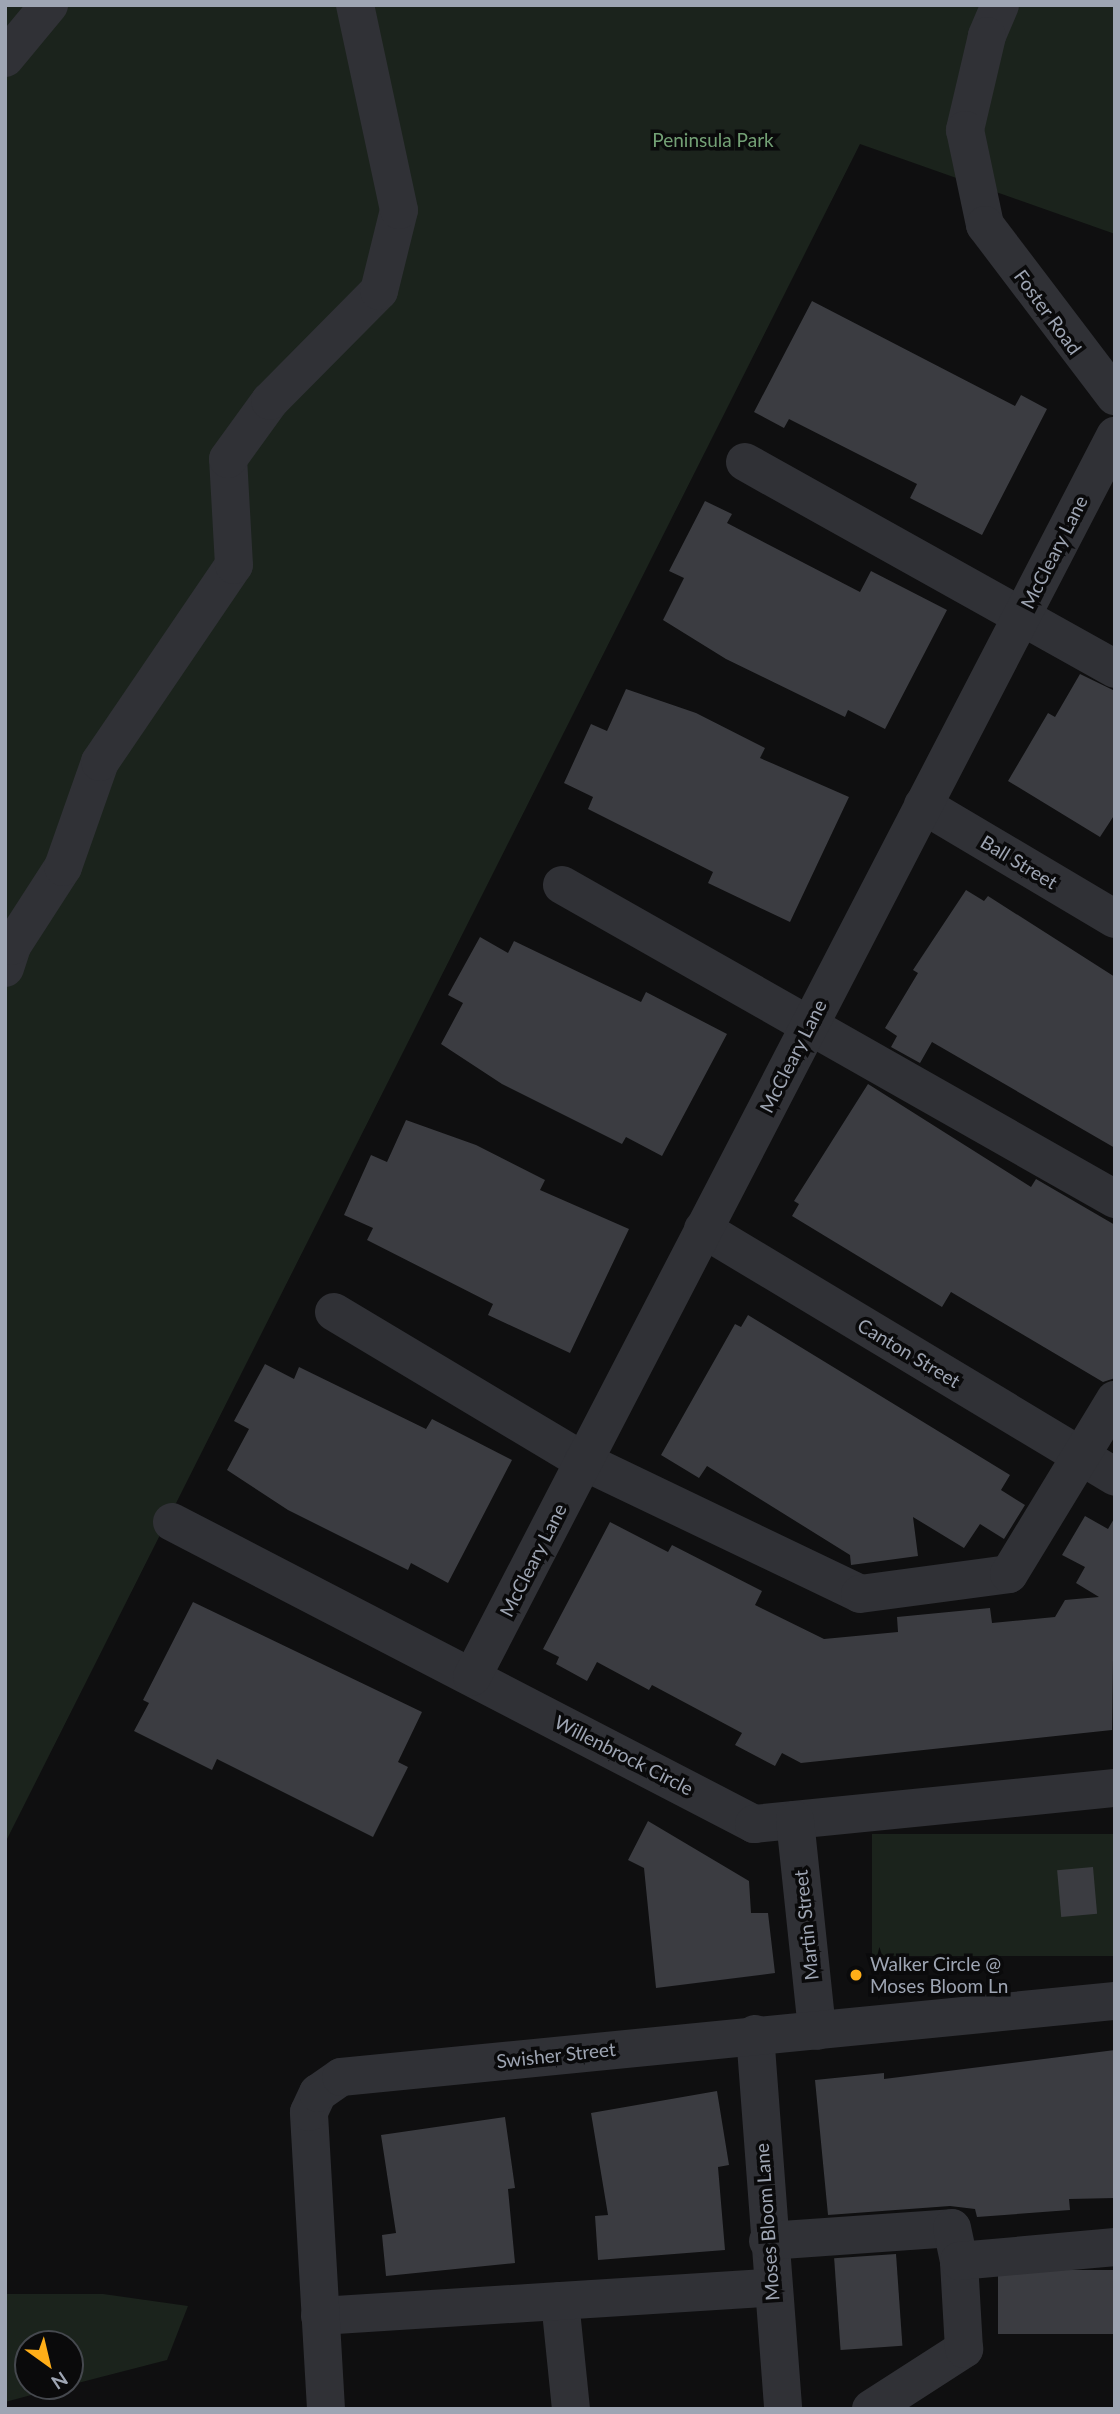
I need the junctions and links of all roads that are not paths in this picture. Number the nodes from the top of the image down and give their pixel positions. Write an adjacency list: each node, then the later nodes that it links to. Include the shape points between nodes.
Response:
1 (49, 5): 4 (street)
2 (355, 5): 13 (street, via 399,210 379,291 270,401 228,459 234,565 100,762 63,867 12,946)
3 (1000, 5): 5 (street, Foster Road, via 986,36 965,130 985,225)
4 (5, 58)
5 (1115, 396)
6 (1115, 436): 8 (street, McCleary Lane)
7 (745, 462): 8 (street)
8 (1022, 614): 9 (street); 10 (street, McCleary Lane)
9 (1115, 669)
10 (923, 805): 12 (street, Ball Street); 14 (street, McCleary Lane)
11 (562, 885): 14 (street)
12 (1115, 919)
13 (5, 968)
14 (809, 1025): 15 (street); 16 (street, McCleary Lane)
15 (1115, 1199)
16 (703, 1230): 19 (street, Canton Street); 20 (street, McCleary Lane)
17 (334, 1312): 20 (street)
18 (1115, 1400): 19 (street)
19 (1081, 1456): 20 (street, via 1009,1574 860,1594); 21 (street, Canton Street)
20 (583, 1461): 23 (street, McCleary Lane)
21 (1115, 1477)
22 (172, 1522): 23 (street, Willenbrock Circle)
23 (472, 1677): 25 (street, Willenbrock Circle, via 754,1824)
24 (1115, 1788): 25 (street, Willenbrock Circle)
25 (795, 1819): 27 (street, Martin Street)
26 (1115, 2001): 27 (street, Swisher Street)
27 (817, 2031): 28 (street, Swisher Street)
28 (755, 2035): 29 (street, Moses Bloom Lane); 34 (street, Swisher Street, via 341,2077 318,2093 309,2112)
29 (768, 2241): 31 (street, via 952,2228); 32 (street, Moses Bloom Lane)
30 (1115, 2247): 31 (street)
31 (959, 2261): 38 (street, via 964,2349)
32 (771, 2288): 33 (street); 37 (street, Moses Bloom Lane)
33 (560, 2301): 34 (street); 36 (street)
34 (320, 2316): 35 (street, Swisher Street)
35 (326, 2409)
36 (571, 2409)
37 (783, 2409)
38 (871, 2409)

